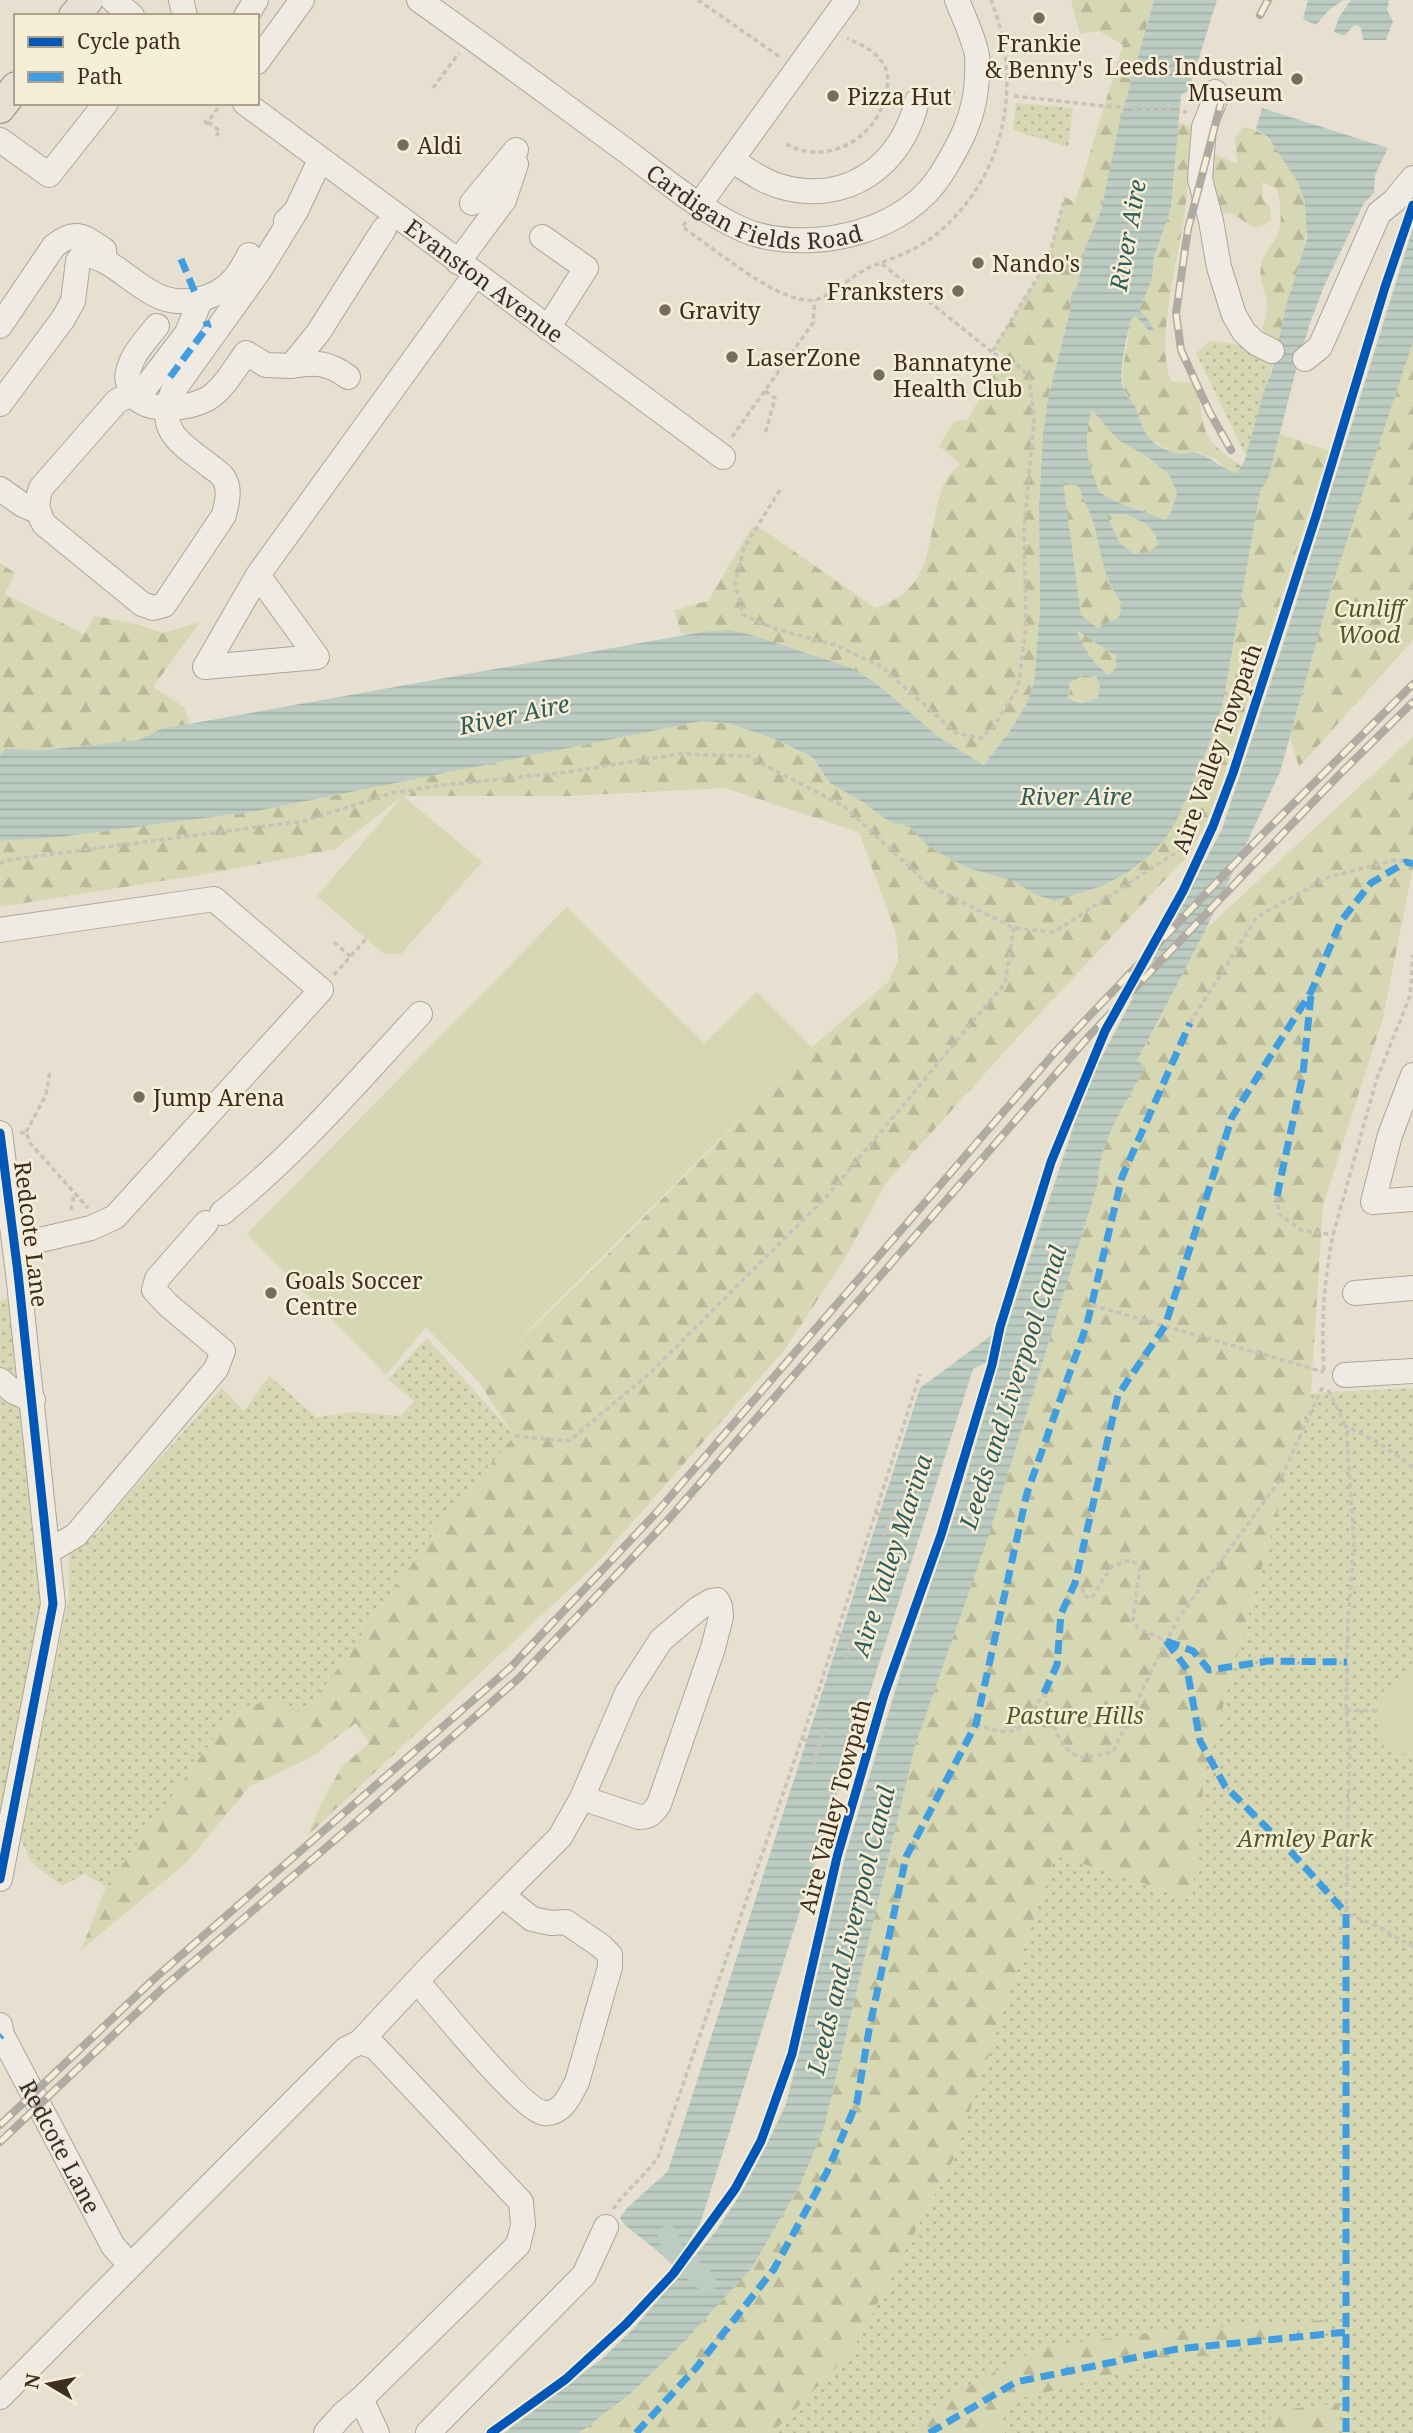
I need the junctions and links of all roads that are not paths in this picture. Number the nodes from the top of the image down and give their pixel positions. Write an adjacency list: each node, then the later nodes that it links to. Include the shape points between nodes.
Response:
1 (88, 0): 7 (main road)
2 (113, 0): 8 (street)
3 (302, 0): 9 (street)
4 (419, 0): 19 (street, Cardigan Fields Road)
5 (847, 0): 16 (street)
6 (957, 0): 19 (street, Cardigan Fields Road, via 978,57 977,94 955,153 932,189 910,209 857,233 787,240 756,234)
7 (76, 14)
8 (130, 14)
9 (259, 59)
10 (1215, 92): 31 (street, via 1204,127 1200,179 1219,267 1244,332)
11 (915, 93): 16 (street, via 912,123 888,160 844,187 797,191 776,186)
12 (104, 105): 14 (street, via 49,175)
13 (248, 105): 15 (street, Evanston Avenue)
14 (0, 140)
15 (320, 160): 20 (street); 25 (street, Evanston Avenue)
16 (732, 160): 19 (street)
17 (1413, 178): 32 (street, via 1379,213 1320,347)
18 (472, 202): 25 (street, via 516,157 504,200)
19 (699, 205)
20 (296, 211): 27 (street, via 252,252 234,279); 37 (street, via 173,391)
21 (384, 229): 33 (street, via 318,333)
22 (542, 237): 30 (street, via 586,268)
23 (44, 260): 24 (street, via 54,246 72,235 104,250); 26 (street); 28 (street)
24 (106, 260): 26 (street, via 83,254); 27 (street, via 155,295 174,302)
25 (467, 268): 30 (street, Evanston Avenue); 41 (street, via 399,377)
26 (75, 288): 36 (street, via 64,319)
27 (204, 298): 35 (street, via 187,332 145,388)
28 (0, 326)
29 (157, 326): 35 (street, via 133,356 126,375)
30 (548, 328): 38 (street, Evanston Avenue)
31 (1272, 351)
32 (1305, 359)
33 (291, 366): 34 (street, via 325,365); 37 (street, via 266,365 246,353 207,400)
34 (348, 377)
35 (132, 394): 37 (street, via 146,406); 40 (street, via 117,401 41,488)
36 (0, 404)
37 (166, 408): 40 (street, via 173,435 223,476 228,500 224,515 164,605 142,604 44,524)
38 (728, 446)
39 (0, 489): 40 (street)
40 (37, 511)
41 (258, 575): 41 (street, via 317,657 205,667 238,609)
42 (0, 930): 47 (street, via 214,899 321,990 115,1217)
43 (420, 1014): 55 (street, via 303,1140 261,1182 214,1218 157,1279 155,1290 168,1305 223,1350 216,1369 76,1535)
44 (1413, 1075): 46 (street, via 1390,1135 1373,1202)
45 (0, 1134): 47 (street, Redcote Lane)
46 (1413, 1199)
47 (15, 1246): 48 (street, Redcote Lane)
48 (9, 1277): 54 (street, Redcote Lane)
49 (1413, 1287): 50 (street)
50 (1355, 1293)
51 (1413, 1371): 52 (street)
52 (1331, 1377)
53 (0, 1380): 54 (street)
54 (33, 1401): 55 (street, Redcote Lane)
55 (49, 1551): 57 (street, Redcote Lane, via 53,1604)
56 (582, 1798): 56 (street, via 627,1693 661,1640 699,1608 717,1600 721,1617 713,1648 654,1812 639,1817); 58 (street, via 560,1837)
57 (0, 1879)
58 (502, 1895): 59 (street); 59 (street, via 532,1919 566,1922 610,1955 577,2082 568,2099 551,2112 529,2105)
59 (416, 1981): 61 (street)
60 (0, 2025): 63 (street, Redcote Lane, via 113,2246)
61 (360, 2042): 63 (street, via 346,2049); 65 (street, via 374,2047 521,2202 523,2225 518,2245)
62 (606, 2227): 68 (street, via 584,2275)
63 (130, 2265): 64 (street)
64 (0, 2397)
65 (361, 2399): 66 (street); 67 (street)
66 (326, 2433)
67 (377, 2433)
68 (428, 2433)

